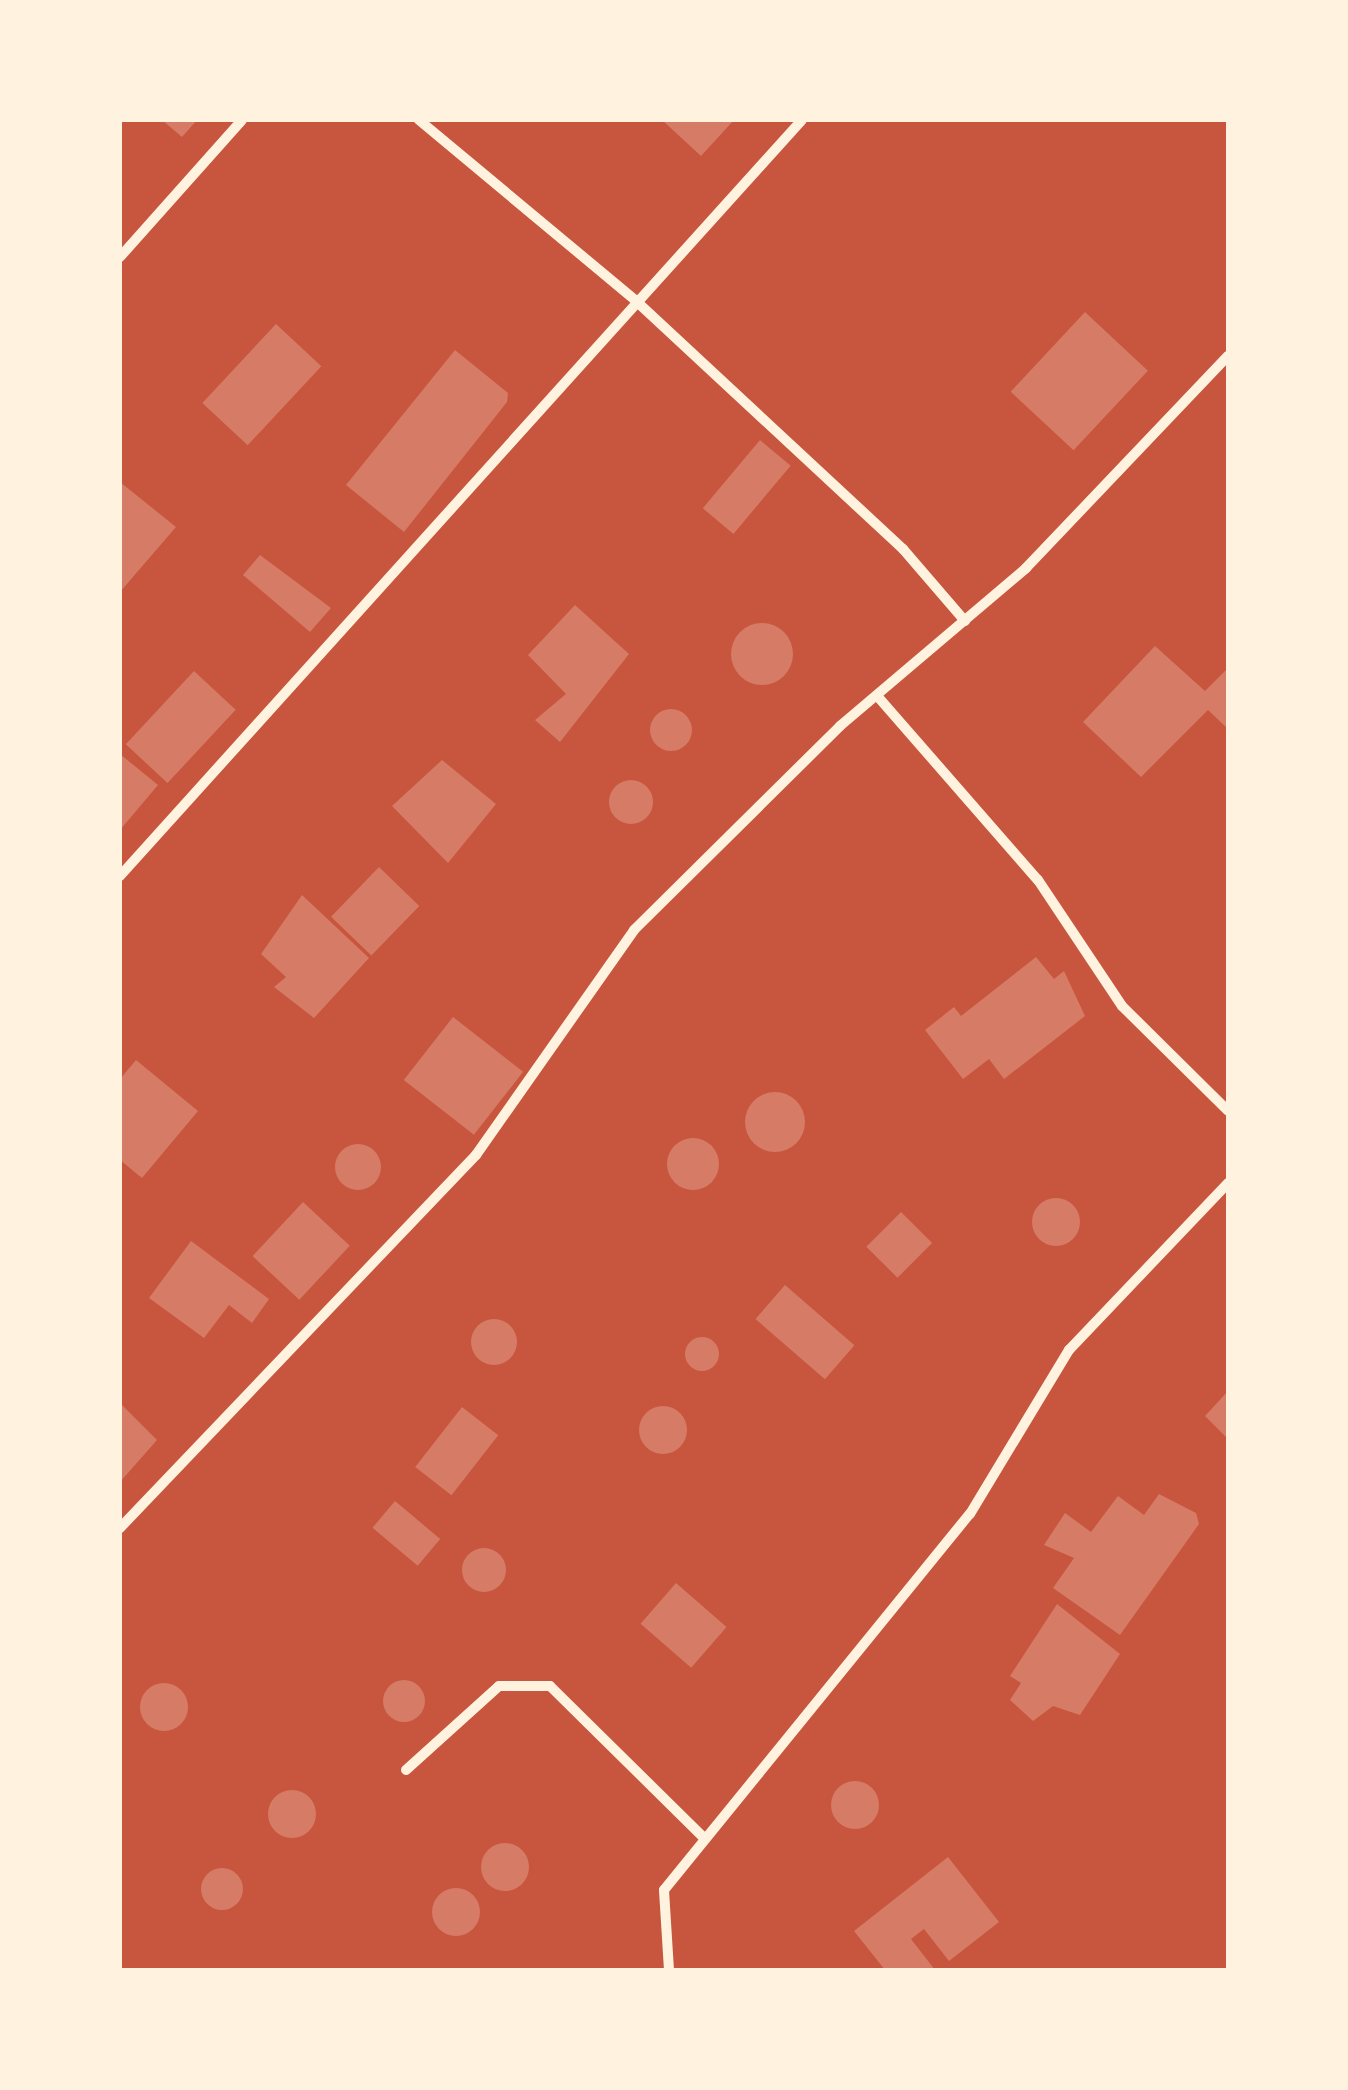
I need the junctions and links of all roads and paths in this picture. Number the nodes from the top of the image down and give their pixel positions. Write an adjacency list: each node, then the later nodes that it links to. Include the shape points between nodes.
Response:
1 (242, 120): 4 (street)
2 (420, 120): 5 (street)
3 (802, 120): 5 (street)
4 (120, 257)
5 (635, 300): 7 (street, via 903,549); 9 (street)
6 (1228, 356): 7 (street)
7 (965, 620): 8 (street)
8 (879, 698): 10 (street, via 1038,880 1122,1006); 12 (street, via 634,930 476,1155)
9 (120, 876)
10 (1228, 1112)
11 (1228, 1184): 14 (street, via 1070,1350 970,1514)
12 (120, 1528)
13 (406, 1770): 14 (street, via 499,1686 550,1686)
14 (706, 1839): 15 (street, via 664,1890)
15 (669, 1970)

